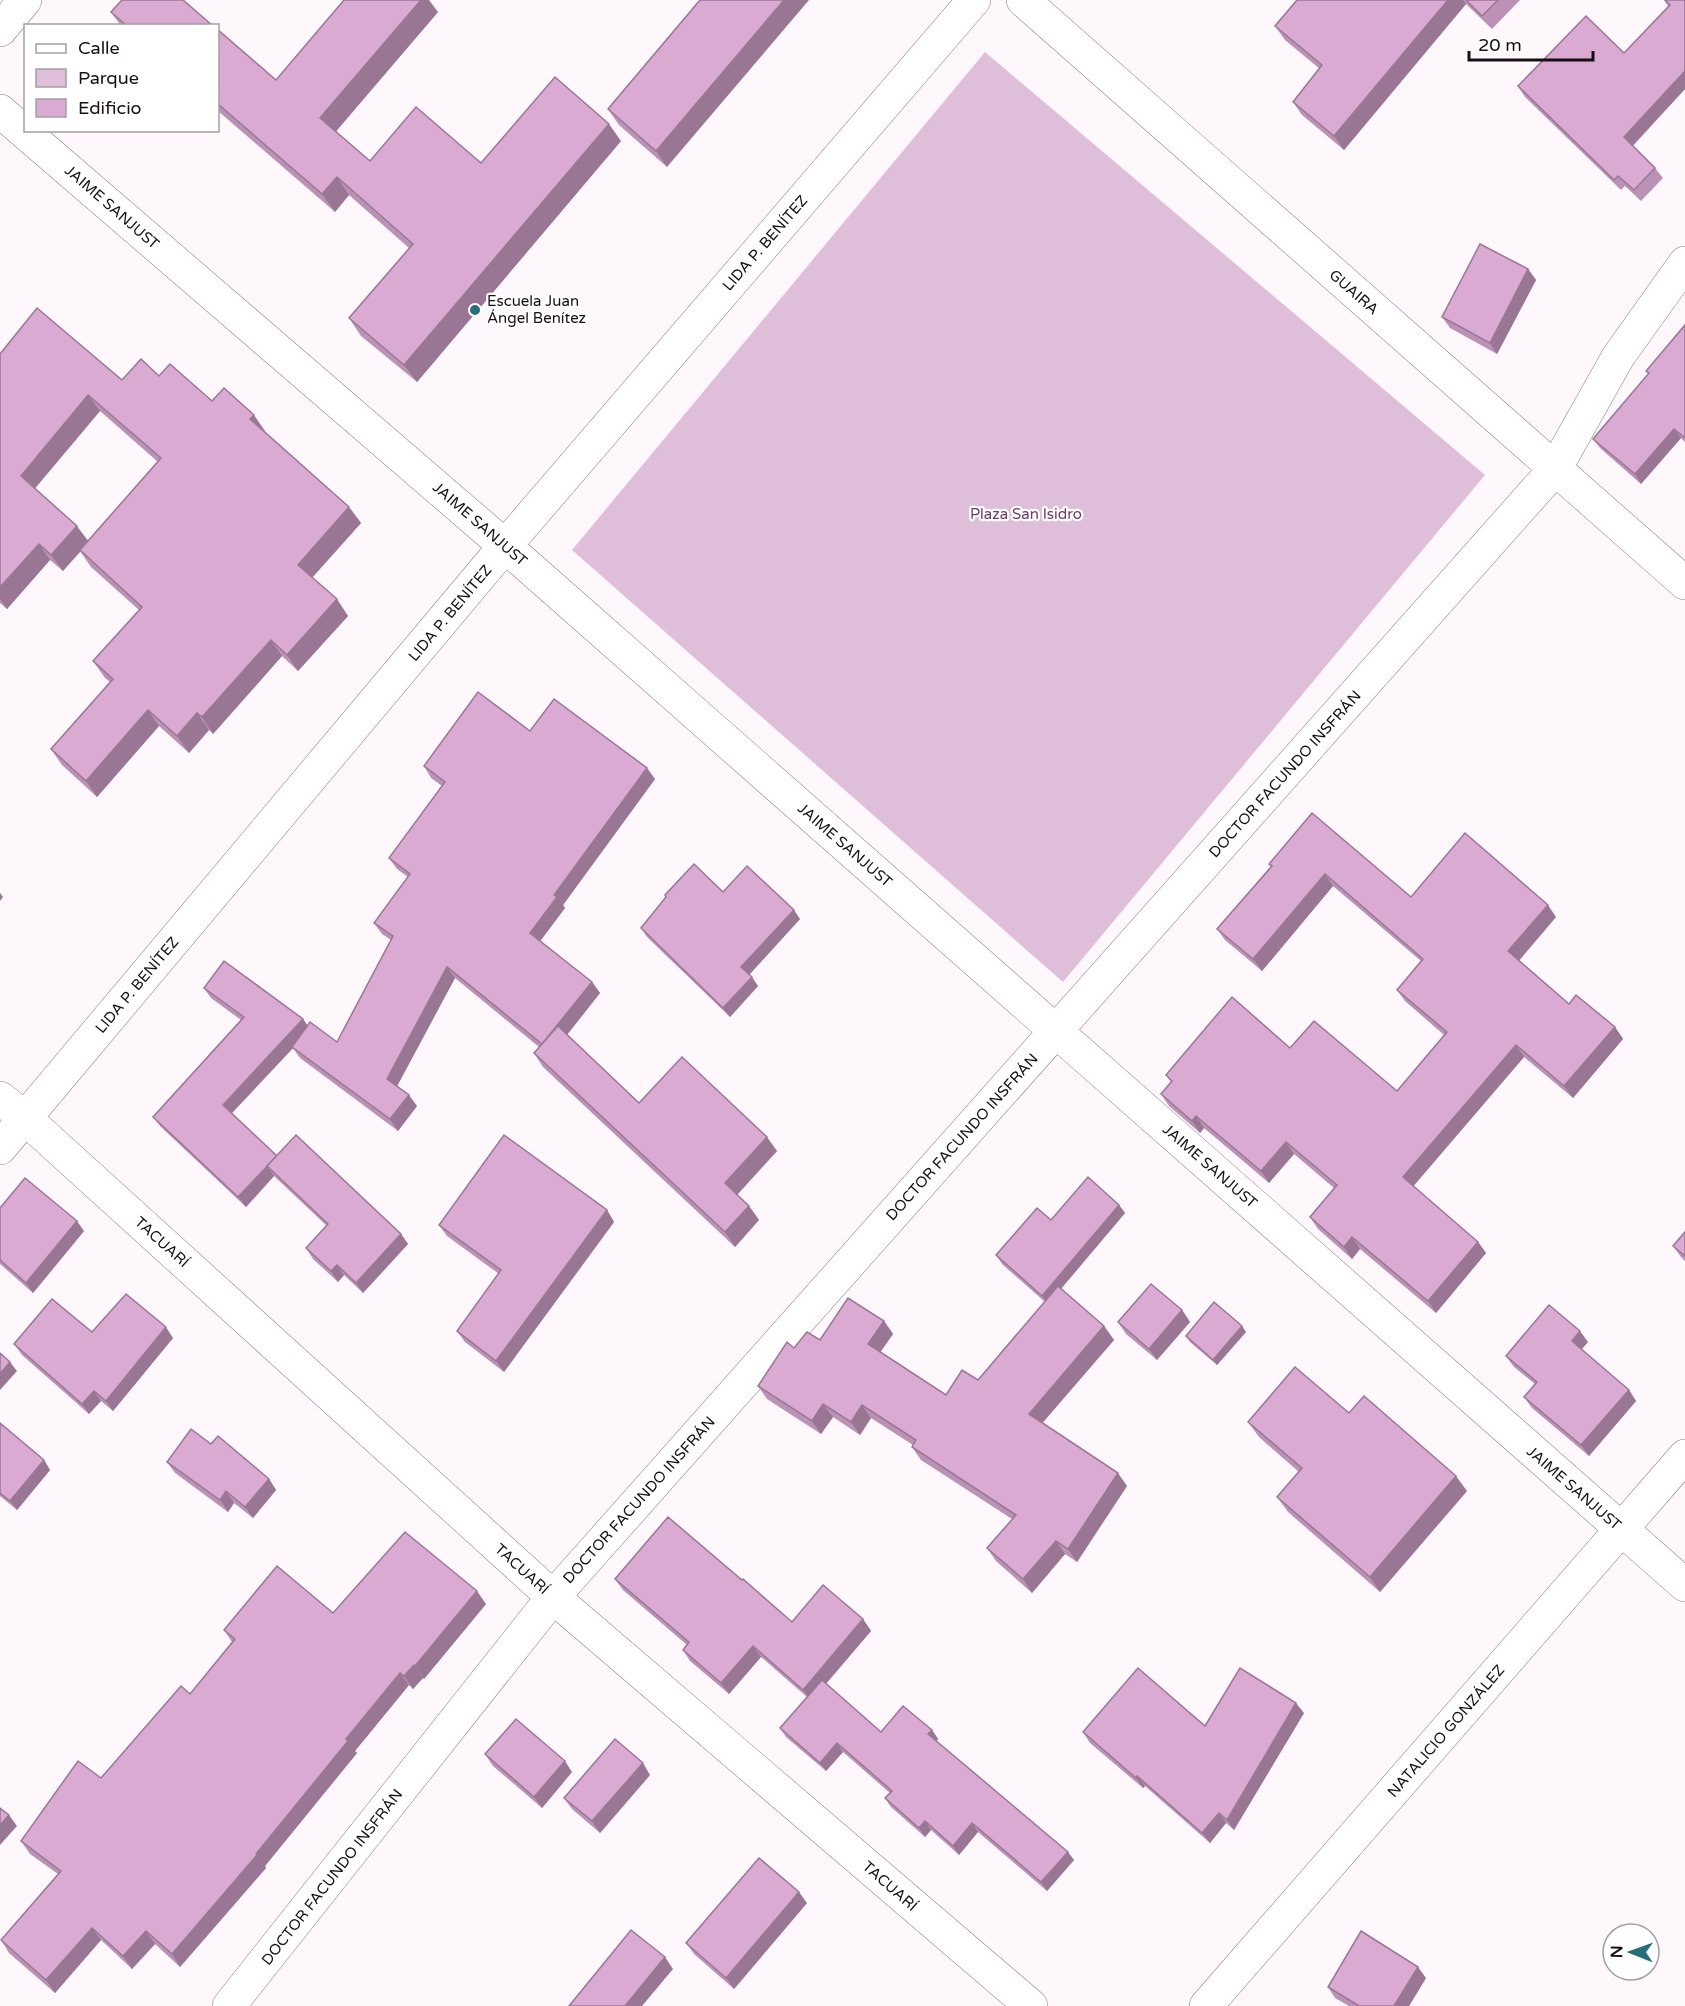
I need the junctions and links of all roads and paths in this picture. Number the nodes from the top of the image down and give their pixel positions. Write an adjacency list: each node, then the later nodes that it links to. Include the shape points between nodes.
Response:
1 (25, 0): 4 (street)
2 (974, 0): 10 (street, LIDA P. BENÍTEZ)
3 (1023, 0): 9 (street, GUAIRA)
4 (0, 30)
5 (0, 111): 7 (street, JAIME SANJUST)
6 (24, 132): 10 (street, JAIME SANJUST)
7 (24, 132)
8 (1685, 263): 9 (street, DOCTOR FACUNDO INSFRÁN, via 1618,357)
9 (1555, 469): 11 (street, GUAIRA); 12 (street, DOCTOR FACUNDO INSFRÁN)
10 (506, 546): 12 (street, JAIME SANJUST); 14 (street, LIDA P. BENÍTEZ)
11 (1685, 584)
12 (1056, 1031): 17 (street, JAIME SANJUST); 19 (street, DOCTOR FACUNDO INSFRÁN)
13 (0, 1098): 14 (street, TACUARÍ)
14 (25, 1118): 15 (street, LIDA P. BENÍTEZ); 19 (street, TACUARÍ)
15 (0, 1148)
16 (1685, 1456): 17 (street, NATALICIO GONZÁLEZ)
17 (1622, 1530): 18 (street, JAIME SANJUST); 22 (street, NATALICIO GONZÁLEZ)
18 (1685, 1585)
19 (553, 1597): 20 (street, DOCTOR FACUNDO INSFRÁN); 21 (street, TACUARÍ)
20 (230, 2006)
21 (1031, 2006)
22 (1206, 2006)

